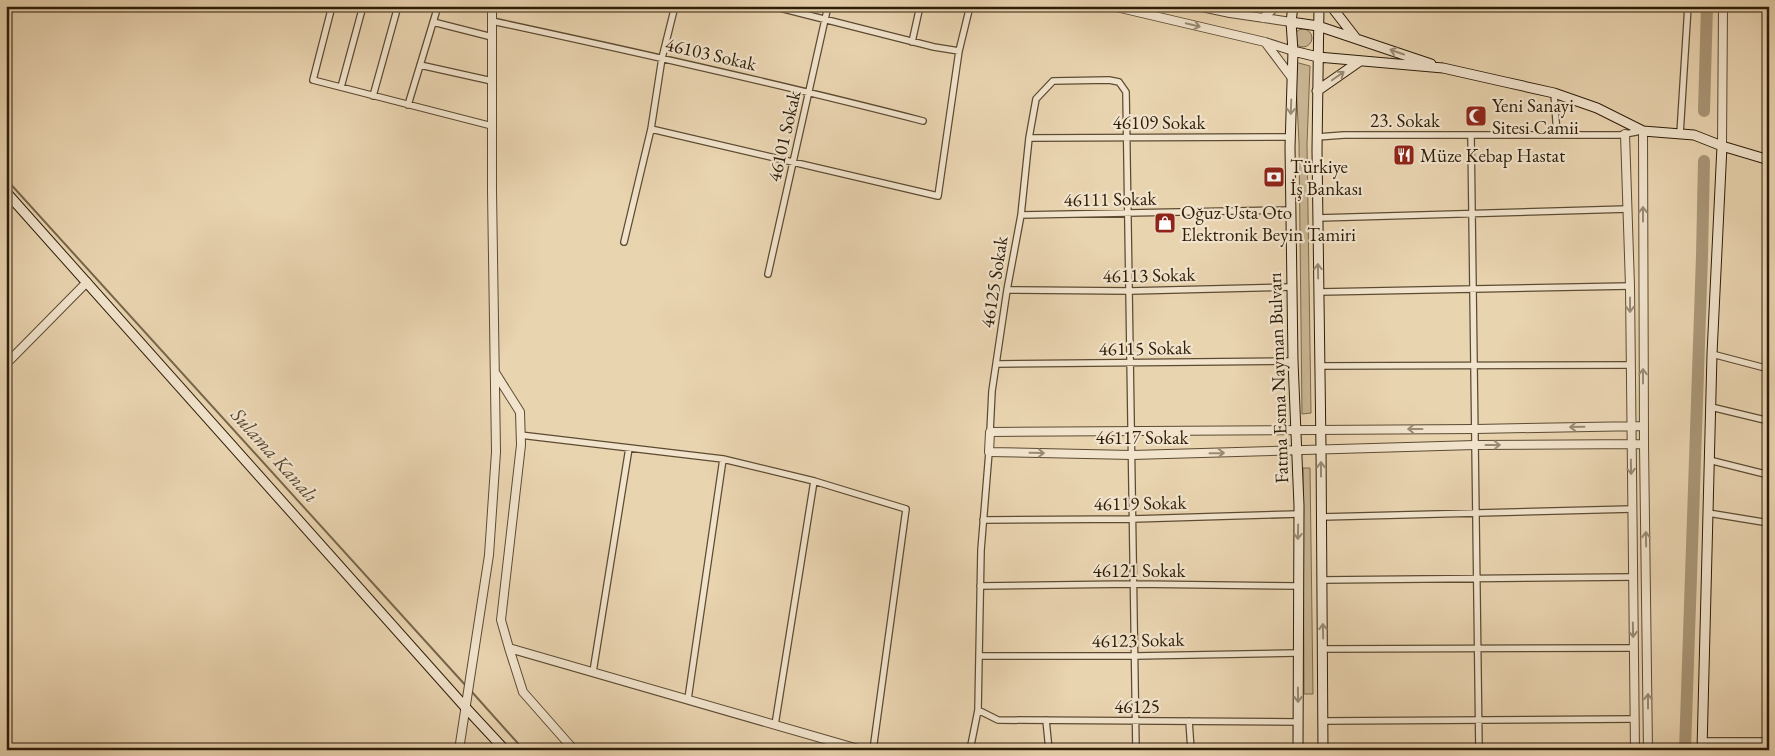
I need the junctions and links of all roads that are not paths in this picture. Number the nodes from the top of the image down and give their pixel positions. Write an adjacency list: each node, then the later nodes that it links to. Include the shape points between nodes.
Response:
1 (332, 6): 39 (street, via 313,80)
2 (363, 6): 39 (street)
3 (398, 6): 43 (street)
4 (438, 6): 23 (street)
5 (492, 6): 22 (street)
6 (675, 6): 33 (street)
7 (772, 6): 21 (street)
8 (828, 6): 21 (street, 46101 Sokak)
9 (920, 6): 28 (street)
10 (970, 6): 30 (street)
11 (1112, 6): 29 (street, one-way to 29)
12 (1197, 6): 19 (street)
13 (1276, 6): 20 (street)
14 (1293, 6): 24 (main road, Fatma Esma Nayman Bulvarı)
15 (1319, 6): 25 (main road)
16 (1331, 6): 27 (main road)
17 (1688, 6): 51 (street)
18 (1723, 6): 57 (street)
19 (1230, 10): 20 (street)
20 (1263, 18): 24 (street)
21 (826, 19): 28 (street); 41 (street, 46101 Sokak)
22 (492, 21): 26 (street); 33 (street, 46103 Sokak)
23 (433, 22): 26 (street); 35 (street)
24 (1291, 22): 25 (main road); 31 (main road, Fatma Esma Nayman Bulvarı)
25 (1318, 26): 27 (main road); 32 (main road)
26 (492, 37): 38 (street)
27 (1356, 37): 36 (main road, one-way to 27)
28 (912, 42): 30 (street)
29 (1265, 42): 31 (street); 37 (street)
30 (959, 51): 59 (street, via 938,196)
31 (1293, 52): 32 (main road); 37 (main road, Fatma Esma Nayman Bulvarı)
32 (1318, 57): 34 (main road); 40 (main road)
33 (662, 58): 41 (street, 46103 Sokak); 47 (street)
34 (1360, 61): 36 (main road); 40 (main road, one-way to 34)
35 (420, 65): 38 (street); 44 (street)
36 (1443, 68): 42 (main road)
37 (1292, 78): 53 (main road, Fatma Esma Nayman Bulvarı, one-way to 53)
38 (492, 81): 46 (street)
39 (340, 87): 43 (street)
40 (1317, 91): 54 (main road)
41 (810, 92): 45 (street, 46103 Sokak); 59 (street, 46101 Sokak)
42 (1554, 93): 48 (main road, via 1597,108); 49 (street)
43 (374, 96): 44 (street)
44 (408, 104): 46 (street)
45 (923, 121)
46 (492, 126): 85 (street)
47 (651, 129): 59 (street); 67 (street)
48 (1643, 131): 50 (street, 23. Sokak); 51 (main road); 89 (street, one-way to 48)
49 (1557, 134): 50 (street, 23. Sokak); 52 (street, 23. Sokak)
50 (1625, 134): 61 (street)
51 (1680, 134): 57 (main road, via 1694,135)
52 (1471, 135): 54 (street, 23. Sokak); 64 (street)
53 (1290, 137): 56 (street, 46109 Sokak); 62 (main road, Fatma Esma Nayman Bulvarı)
54 (1317, 137): 66 (main road)
55 (1029, 138): 56 (street, 46109 Sokak); 56 (street, 46125 Sokak, via 1036,99 1053,82 1109,80 1119,82 1126,92); 65 (street, 46125 Sokak)
56 (1127, 138): 63 (street, 46125 Sokak)
57 (1722, 146): 58 (main road); 76 (main road)
58 (1769, 160)
59 (794, 162): 68 (street, 46101 Sokak)
60 (6, 192): 69 (main road)
61 (1628, 209): 64 (street); 70 (street)
62 (1290, 210): 63 (street, 46111 Sokak); 71 (main road, Fatma Esma Nayman Bulvarı)
63 (1128, 214): 65 (street, 46111 Sokak); 74 (street, 46125 Sokak)
64 (1472, 214): 66 (street); 72 (street)
65 (1021, 215): 73 (street, 46125 Sokak)
66 (1318, 218): 75 (main road, one-way to 66)
67 (624, 242)
68 (768, 274)
69 (87, 282): 78 (street); 131 (main road)
70 (1630, 286): 72 (street); 81 (street, one-way to 81)
71 (1292, 287): 74 (street, 46113 Sokak); 77 (main road, Fatma Esma Nayman Bulvarı)
72 (1473, 289): 75 (street); 82 (street)
73 (1007, 290): 74 (street, 46113 Sokak); 79 (street, 46125 Sokak)
74 (1130, 291): 80 (street, 46125 Sokak)
75 (1319, 292): 83 (main road)
76 (1712, 354): 84 (street); 86 (main road)
77 (1293, 361): 80 (street, 46115 Sokak); 91 (main road, Fatma Esma Nayman Bulvarı)
78 (6, 364)
79 (997, 364): 80 (street, 46115 Sokak); 94 (street, 46125 Sokak)
80 (1131, 364): 93 (street, 46125 Sokak)
81 (1630, 364): 82 (street); 88 (street)
82 (1474, 365): 83 (street); 90 (street)
83 (1319, 366): 92 (main road)
84 (1769, 369)
85 (495, 372): 95 (street, via 520,412); 131 (street, via 496,452 489,555)
86 (1711, 407): 87 (street); 105 (main road)
87 (1769, 421)
88 (1630, 426): 89 (street, 46117 Sokak); 90 (street, 46117 Sokak, one-way to 90); 96 (street)
89 (1644, 426): 97 (street)
90 (1475, 429): 92 (street, 46117 Sokak, one-way to 92); 98 (street)
91 (1294, 430): 92 (street, 46117 Sokak); 93 (street, 46117 Sokak); 101 (main road, Fatma Esma Nayman Bulvarı)
92 (1321, 430): 100 (main road)
93 (1132, 431): 94 (street, 46117 Sokak); 103 (street, 46125 Sokak)
94 (990, 432): 102 (street)
95 (520, 435): 99 (street); 122 (street, via 501,620)
96 (1631, 444): 97 (street, 46117 Sokak); 98 (street, 46117 Sokak, one-way to 96); 108 (street, one-way to 108)
97 (1644, 444): 156 (street, one-way to 97)
98 (1476, 445): 100 (street, 46117 Sokak); 109 (street)
99 (629, 448): 104 (street); 129 (street)
100 (1321, 448): 101 (street, 46117 Sokak); 112 (main road, one-way to 100)
101 (1295, 451): 103 (street, 46117 Sokak, one-way to 101); 111 (main road, Fatma Esma Nayman Bulvarı)
102 (989, 452): 103 (street, 46117 Sokak, one-way to 103); 114 (street)
103 (1132, 454): 113 (street, 46125 Sokak)
104 (723, 459): 107 (street); 130 (street)
105 (1709, 460): 106 (street); 110 (main road)
106 (1769, 476)
107 (814, 481): 140 (street); 147 (street, via 906,509)
108 (1632, 509): 109 (street); 116 (street)
109 (1476, 513): 112 (street); 117 (street)
110 (1708, 513): 115 (street); 142 (main road)
111 (1298, 514): 113 (street, 46119 Sokak); 121 (main road, Fatma Esma Nayman Bulvarı, one-way to 121)
112 (1321, 517): 118 (main road)
113 (1133, 519): 114 (street, 46119 Sokak); 119 (street, 46125 Sokak)
114 (983, 520): 120 (street)
115 (1769, 523)
116 (1632, 577): 117 (street); 124 (street, one-way to 124)
117 (1477, 579): 118 (street); 123 (street)
118 (1322, 580): 125 (main road, one-way to 118)
119 (1133, 584): 120 (street, 46121 Sokak); 121 (street, 46121 Sokak); 128 (street, 46125 Sokak)
120 (980, 586): 127 (street)
121 (1298, 586): 126 (main road, Fatma Esma Nayman Bulvarı)
122 (509, 648): 129 (street); 145 (street, via 523,692)
123 (1478, 648): 124 (street); 125 (street); 135 (street)
124 (1633, 648): 133 (street)
125 (1323, 649): 138 (main road)
126 (1297, 653): 128 (street, 46123 Sokak); 139 (main road, Fatma Esma Nayman Bulvarı, one-way to 139)
127 (979, 656): 128 (street, 46123 Sokak); 132 (street)
128 (1135, 656): 136 (street, 46125 Sokak)
129 (593, 672): 130 (street)
130 (688, 699): 140 (street)
131 (466, 708): 143 (street); 144 (main road)
132 (978, 710): 134 (street, 46125, via 998,720); 148 (street)
133 (1634, 719): 135 (street); 155 (street)
134 (1046, 720): 136 (street, 46125); 149 (street)
135 (1479, 720): 138 (street); 154 (street)
136 (1134, 721): 137 (street, 46125); 150 (street, 46125 Sokak)
137 (1188, 721): 139 (street, 46125); 151 (street)
138 (1324, 721): 153 (main road)
139 (1299, 722): 152 (main road, Fatma Esma Nayman Bulvarı)
140 (775, 725): 146 (street)
141 (1769, 741): 142 (street)
142 (1702, 745)
143 (459, 750)
144 (504, 750)
145 (574, 750)
146 (862, 750)
147 (872, 750)
148 (970, 750)
149 (1049, 750)
150 (1136, 750)
151 (1190, 750)
152 (1298, 750)
153 (1323, 750)
154 (1479, 750)
155 (1635, 750)
156 (1648, 750)

